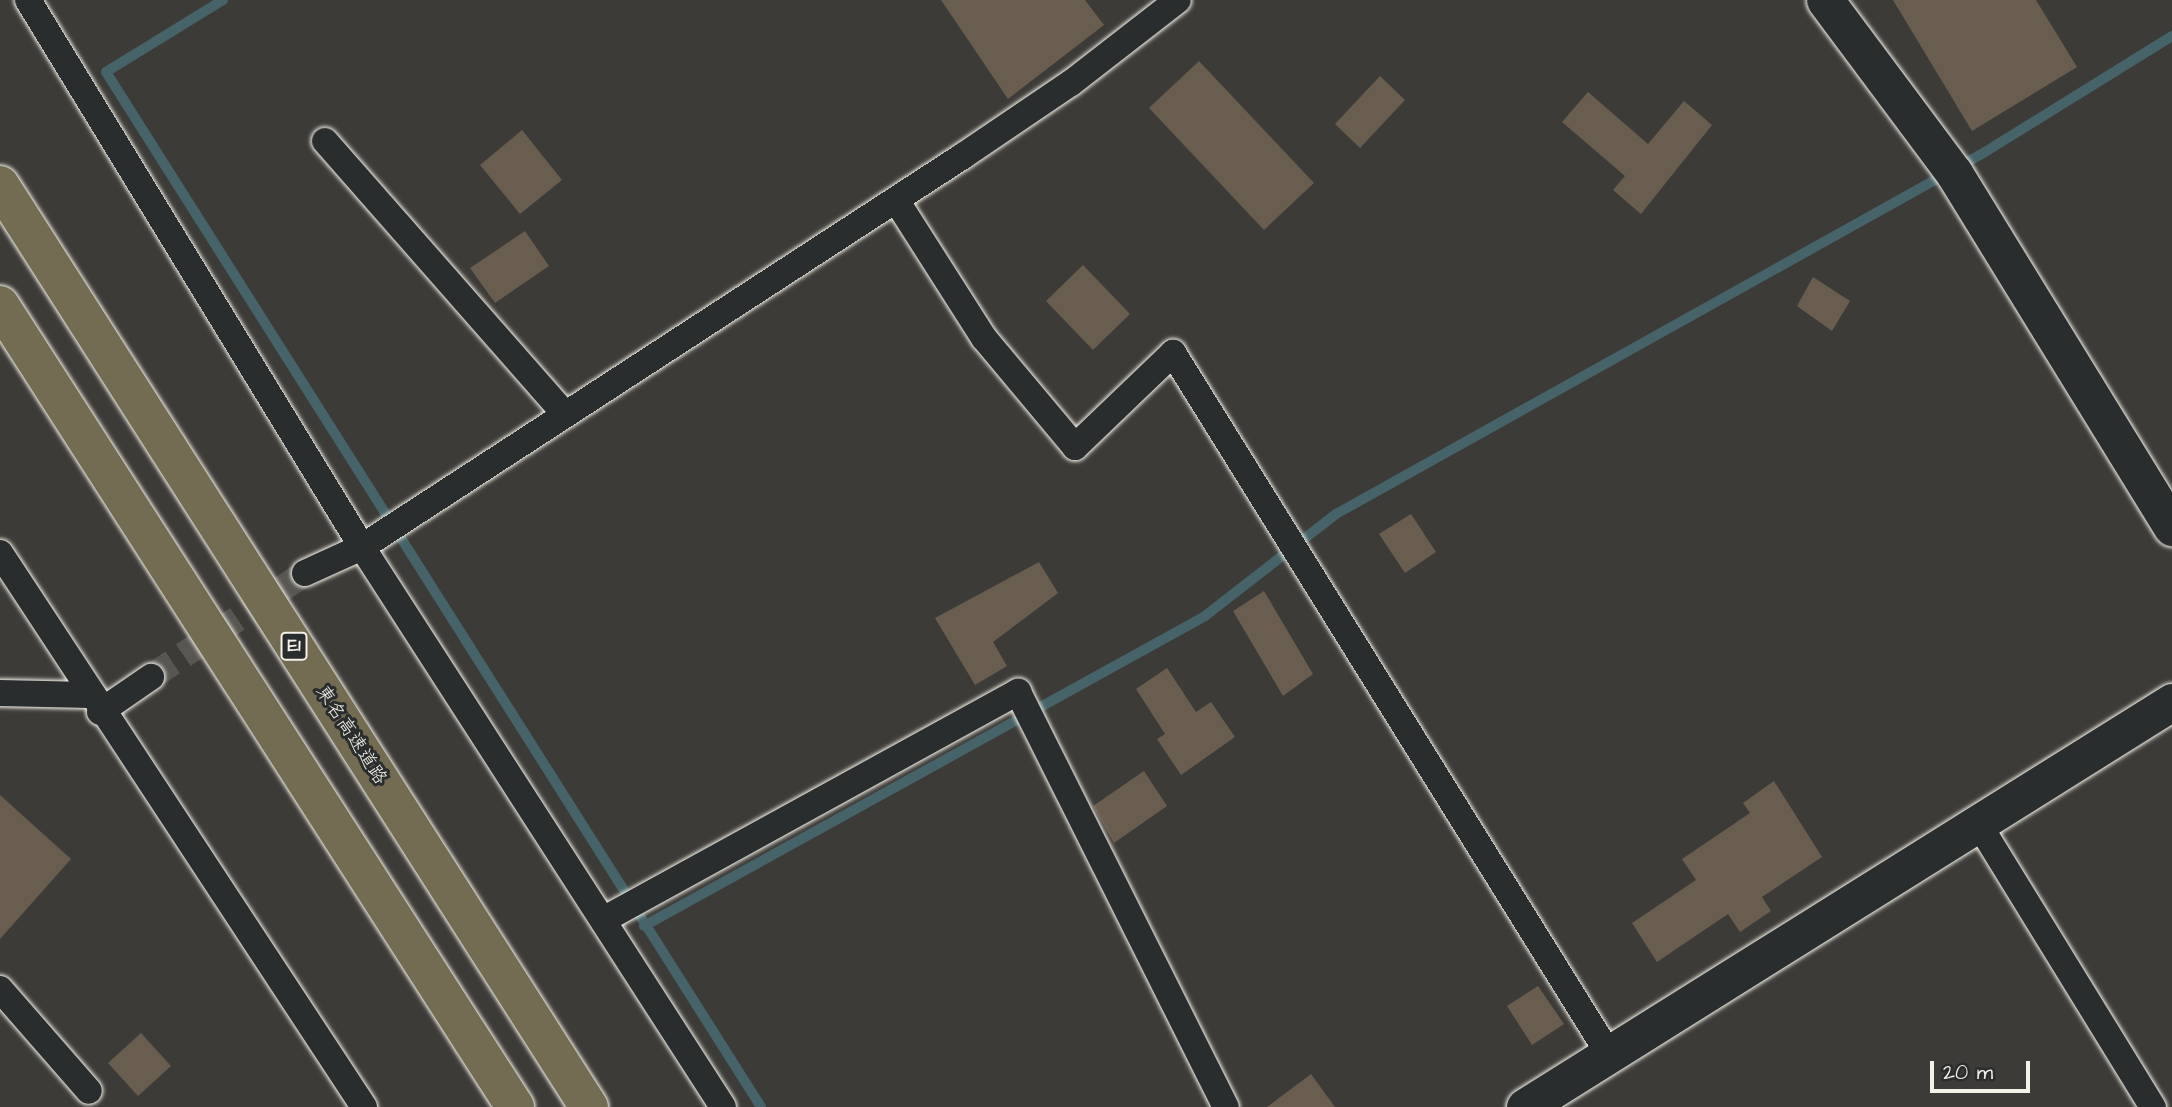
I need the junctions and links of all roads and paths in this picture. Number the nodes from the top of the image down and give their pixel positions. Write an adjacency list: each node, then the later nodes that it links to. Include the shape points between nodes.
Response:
1 (28, 0): 10 (street)
2 (1178, 0): 6 (street, via 1071,83)
3 (1825, 0): 9 (street, via 1954,173)
4 (325, 141): 8 (street)
5 (0, 185): 24 (highway, 東名高速道路 / E1)
6 (896, 200): 8 (street); 20 (street, via 984,338 1075,447 1173,353)
7 (0, 305): 23 (highway)
8 (565, 414): 10 (street)
9 (2172, 527)
10 (362, 547): 12 (street); 18 (street)
11 (0, 553): 16 (street)
12 (304, 573)
13 (151, 677): 16 (street)
14 (0, 693): 16 (street)
15 (2172, 702): 17 (street)
16 (95, 704): 22 (street)
17 (1978, 823): 20 (street); 28 (street)
18 (603, 920): 25 (street); 26 (street, via 1018,692)
19 (0, 989): 21 (street)
20 (1610, 1056): 27 (street)
21 (89, 1091)
22 (365, 1107)
23 (515, 1107)
24 (589, 1107)
25 (723, 1107)
26 (1226, 1107)
27 (1525, 1107)
28 (2153, 1107)

